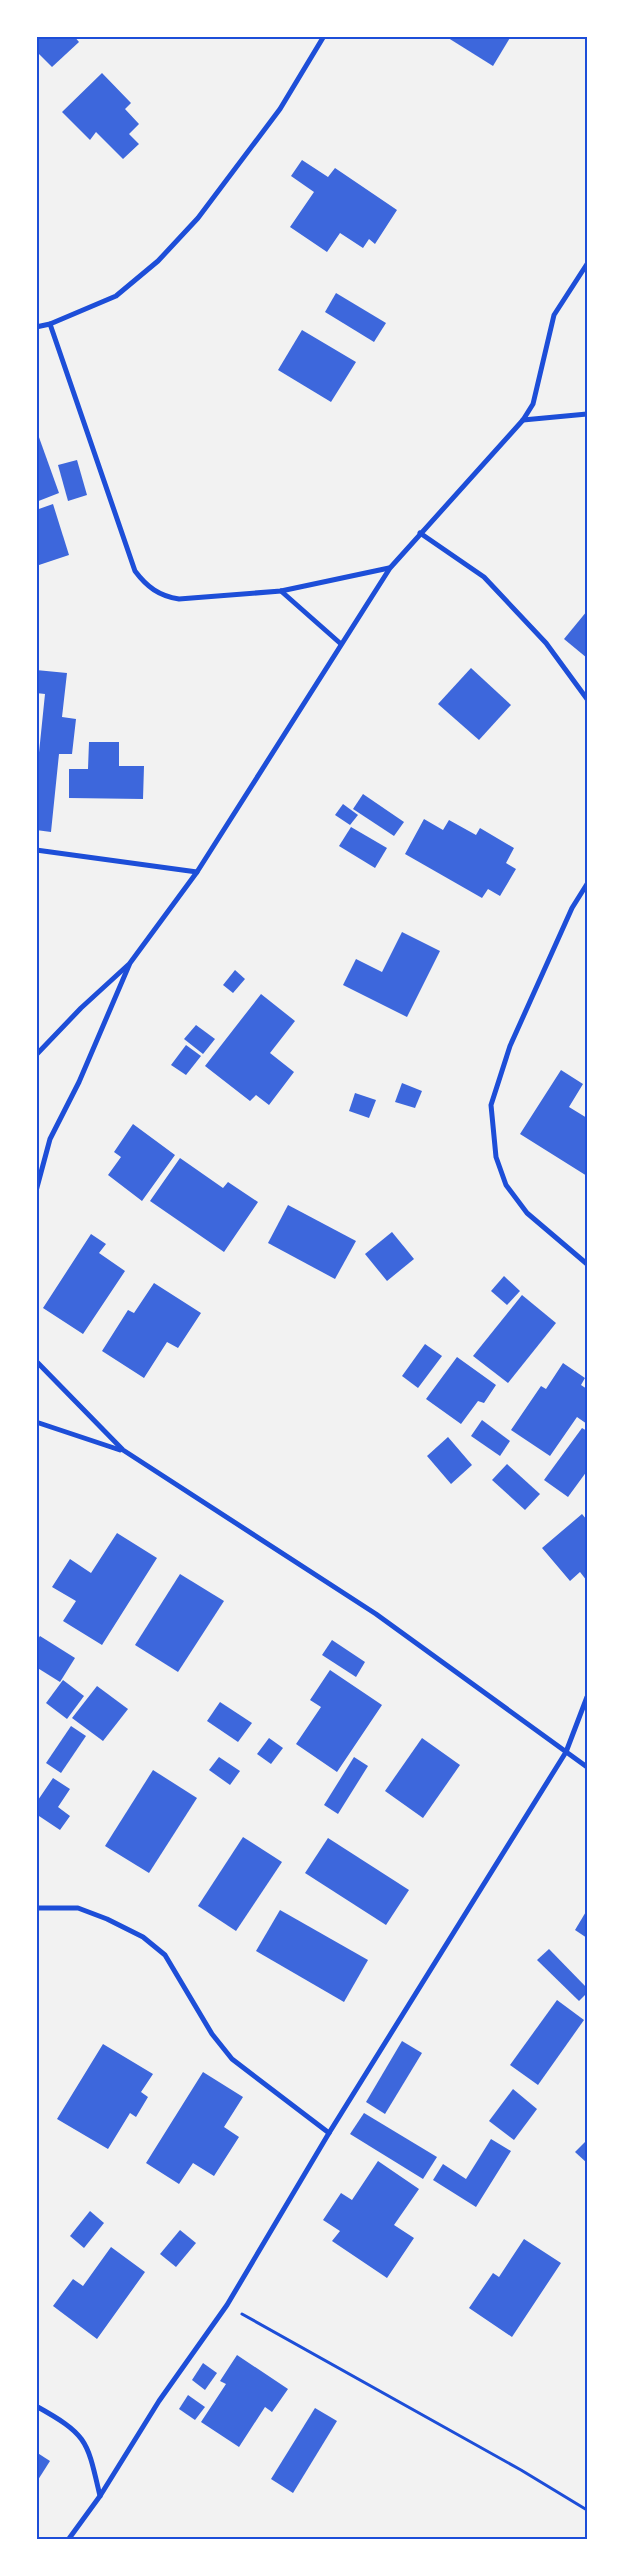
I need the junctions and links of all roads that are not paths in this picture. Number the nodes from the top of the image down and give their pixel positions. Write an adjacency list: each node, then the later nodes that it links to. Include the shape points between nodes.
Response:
1 (324, 36): 3 (street, via 280,109 191,225 158,261 116,296)
2 (587, 264): 6 (street, via 554,315 536,396)
3 (50, 324): 4 (street); 9 (street, via 135,571 145,585 164,597 179,599)
4 (36, 327)
5 (587, 414): 6 (street)
6 (523, 420): 7 (street)
7 (420, 533): 8 (street); 11 (street, via 484,578 546,643)
8 (390, 568): 9 (street); 10 (street)
9 (281, 591): 10 (street)
10 (340, 644): 13 (street)
11 (587, 699)
12 (36, 850): 13 (street)
13 (197, 872): 15 (street)
14 (587, 884): 18 (street, via 572,908 510,1046 491,1105 496,1157 506,1185 527,1213)
15 (130, 963): 16 (street); 17 (street, via 79,1082 50,1139)
16 (36, 1055)
17 (36, 1191)
18 (587, 1264)
19 (36, 1362): 21 (street)
20 (36, 1422): 21 (street)
21 (123, 1450): 23 (street, via 376,1614)
22 (587, 1697): 23 (street)
23 (566, 1752): 24 (street); 26 (street)
24 (587, 1767)
25 (36, 1908): 26 (street, via 78,1908 107,1918 143,1937 165,1955 212,2034 232,2059)
26 (328, 2134): 28 (street, via 227,2305 159,2401)
27 (36, 2406): 28 (street, via 66,2422 80,2435 90,2450)
28 (100, 2496): 29 (street)
29 (68, 2540)

